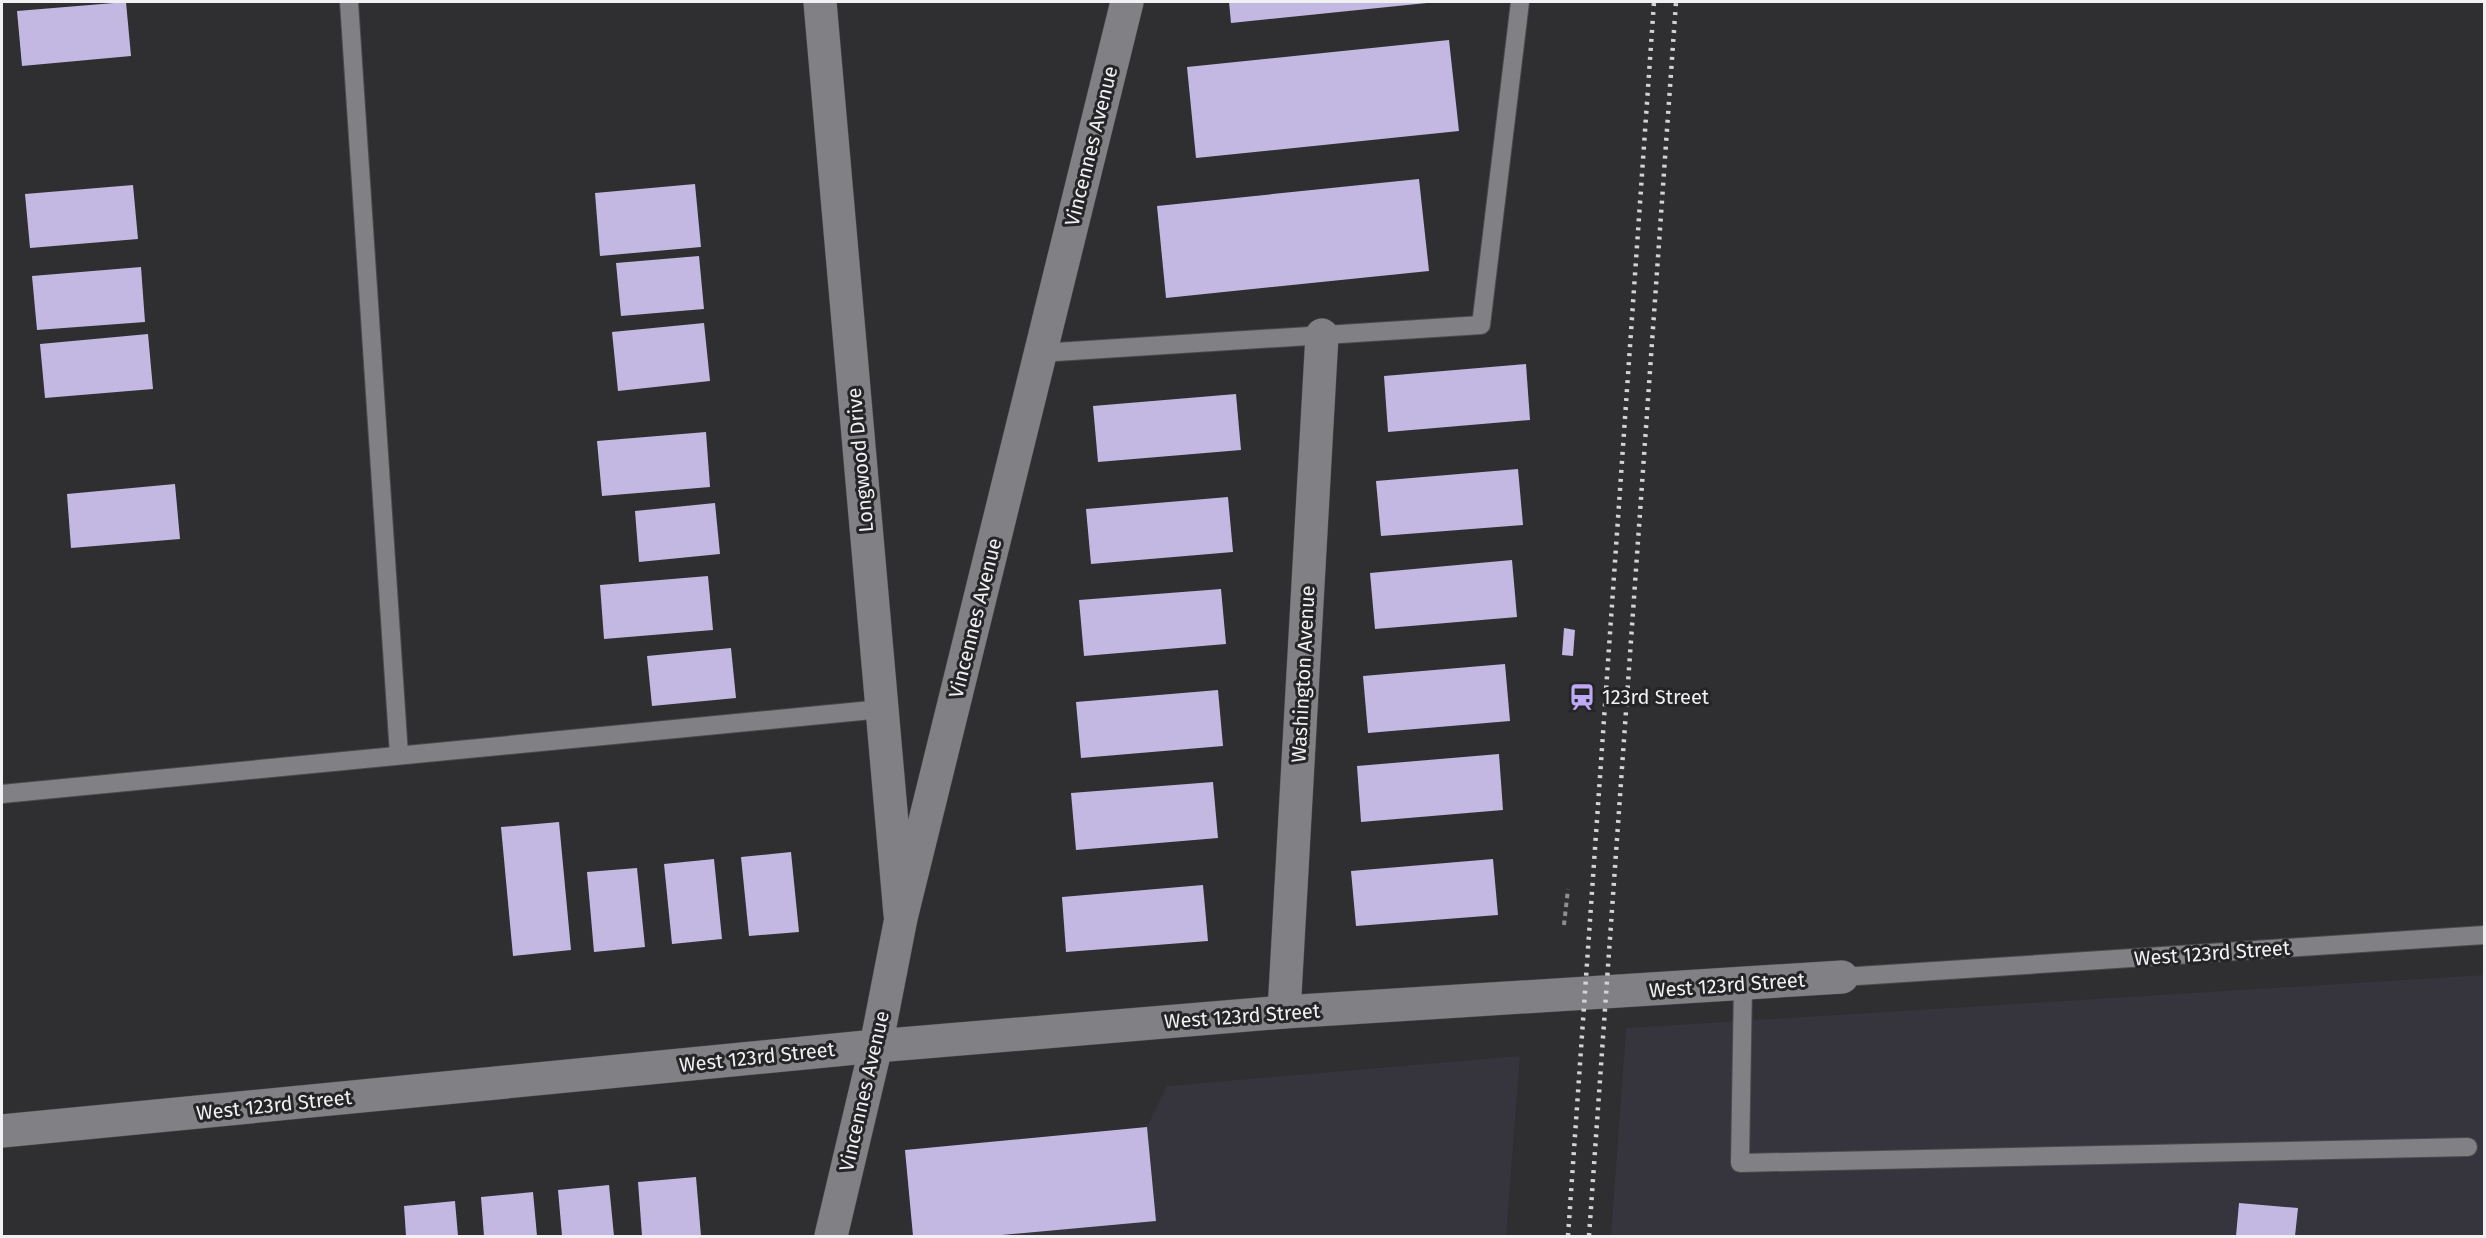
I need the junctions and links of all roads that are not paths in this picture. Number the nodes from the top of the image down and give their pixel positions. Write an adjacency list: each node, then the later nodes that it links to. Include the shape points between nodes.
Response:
1 (349, 2): 8 (lane)
2 (820, 2): 7 (street, Longwood Drive)
3 (1127, 2): 6 (street, Vincennes Avenue)
4 (1520, 2): 5 (lane, via 1481,325)
5 (1322, 335): 6 (lane); 14 (street, Washington Avenue)
6 (1040, 353): 10 (street, Vincennes Avenue)
7 (882, 709): 8 (lane); 10 (street, Longwood Drive)
8 (399, 755): 9 (lane)
9 (2, 794)
10 (901, 918): 15 (street, Vincennes Avenue)
11 (2484, 935): 12 (lane, West 123rd Street)
12 (1842, 977): 13 (street, West 123rd Street)
13 (1743, 984): 14 (street, West 123rd Street); 17 (lane, via 1740,1163)
14 (1284, 1012): 15 (street, West 123rd Street)
15 (876, 1046): 16 (street, West 123rd Street); 18 (street, Vincennes Avenue)
16 (2, 1131)
17 (2468, 1147)
18 (831, 1236)

